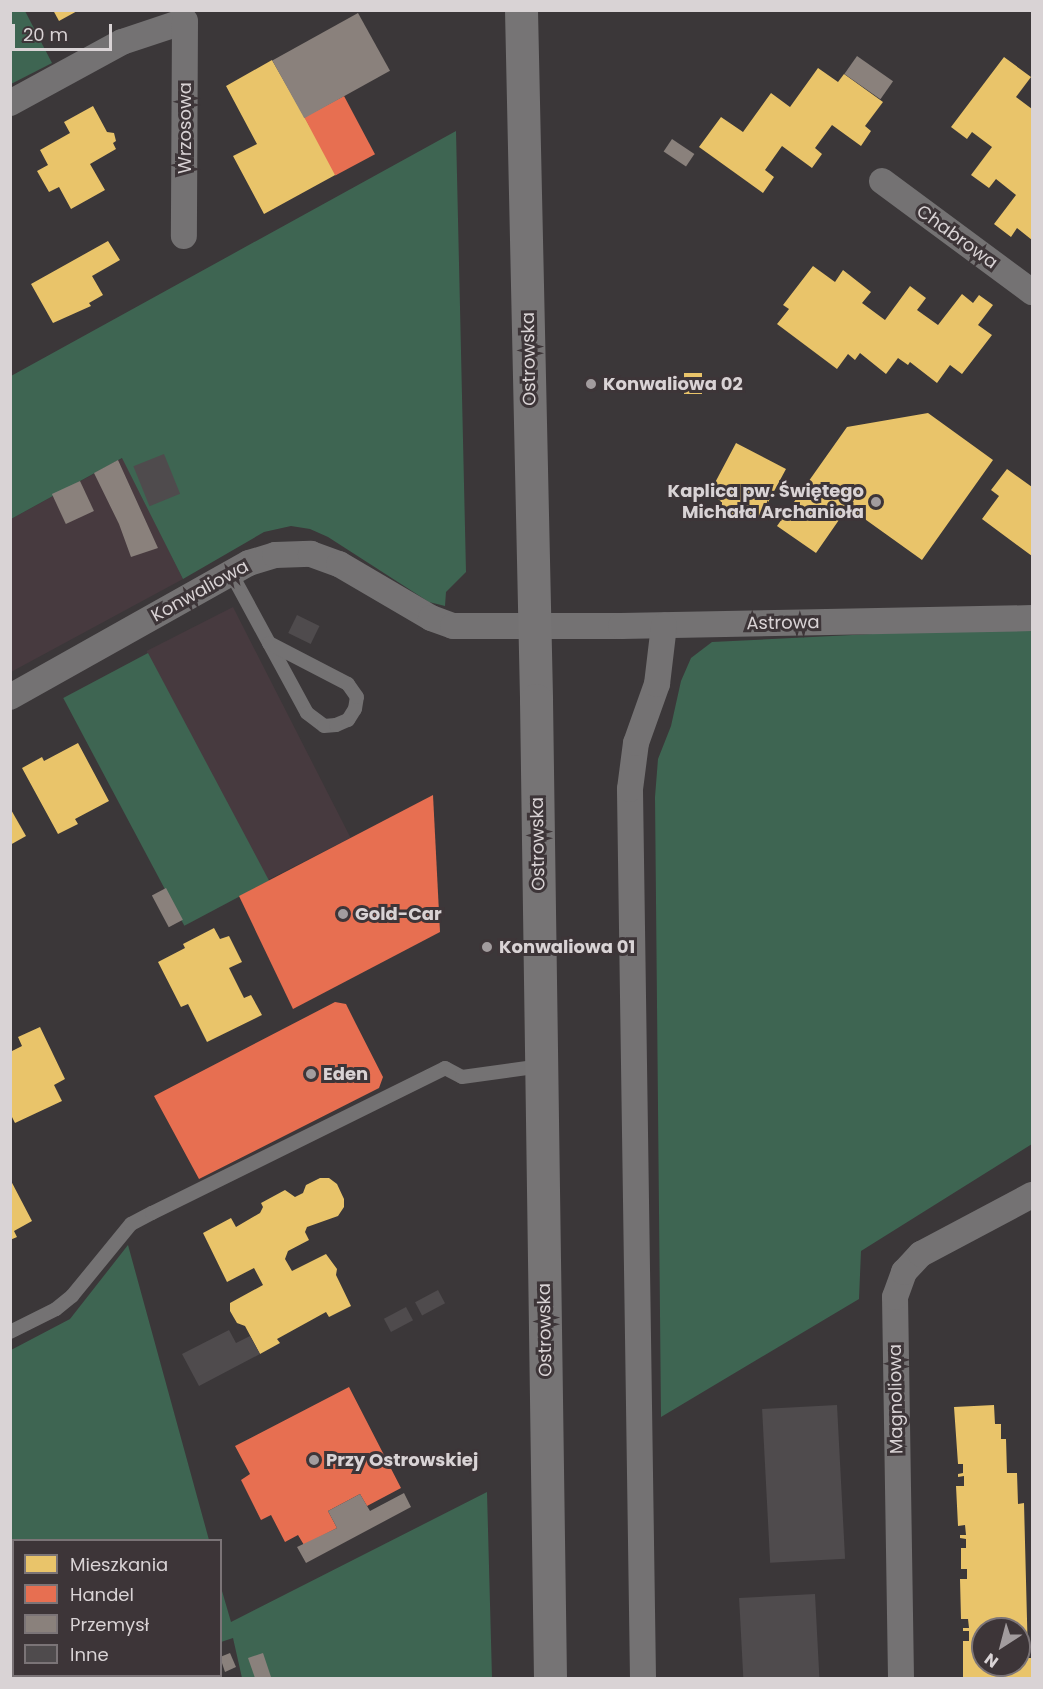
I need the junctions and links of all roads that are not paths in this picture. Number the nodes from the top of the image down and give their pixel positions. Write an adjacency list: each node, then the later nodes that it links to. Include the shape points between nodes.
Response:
1 (521, 10): 8 (main road, Ostrowska)
2 (10, 103): 4 (street, Wrzosowa, via 122,42 185,21)
3 (882, 181): 5 (street, Chabrowa)
4 (184, 236)
5 (1032, 292)
6 (231, 573): 8 (street, Konwaliowa, via 275,555 311,554 339,564 431,618 453,626); 10 (lane); 11 (street, Konwaliowa)
7 (1032, 618): 9 (street, Astrowa)
8 (534, 625): 9 (street, Astrowa); 12 (main road, Ostrowska)
9 (664, 625): 16 (street, via 657,684 636,742 630,789)
10 (269, 643): 10 (lane, via 307,713 324,726 348,720 357,697 348,684)
11 (10, 697)
12 (542, 1066): 14 (lane, via 462,1077 445,1068 152,1213 131,1224 72,1296 56,1309); 15 (main road, Ostrowska)
13 (1032, 1195): 17 (street, Magnoliowa, via 921,1254 904,1272 895,1297)
14 (10, 1332)
15 (550, 1678)
16 (643, 1678)
17 (901, 1678)

